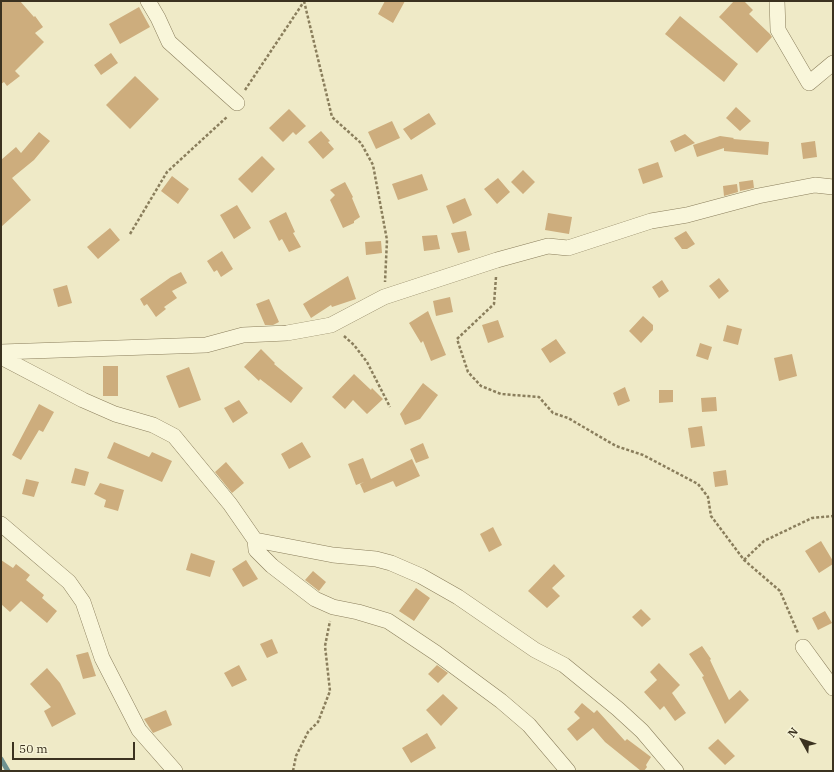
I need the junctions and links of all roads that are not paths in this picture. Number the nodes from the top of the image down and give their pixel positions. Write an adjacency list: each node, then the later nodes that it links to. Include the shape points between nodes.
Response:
1 (148, 1): 4 (street, via 169,42)
2 (777, 1): 3 (street, via 778,30 809,83)
3 (833, 63)
4 (237, 103)
5 (833, 187): 6 (street, via 815,185 758,196 687,216 651,221 568,248 548,246 497,260 384,297 331,326 287,333 243,335 206,345)
6 (1, 352)
7 (1, 357): 9 (street, via 83,400 115,414 153,425 174,436 230,504)
8 (1, 524): 12 (street, via 69,582 83,602 102,658 139,730)
9 (255, 540): 13 (street, via 256,550 315,600 388,621 436,653 529,725); 14 (street, via 333,555 376,559 421,576 458,597 535,650 564,665 642,731)
10 (804, 647): 11 (street)
11 (833, 688)
12 (175, 771)
13 (568, 771)
14 (676, 771)

